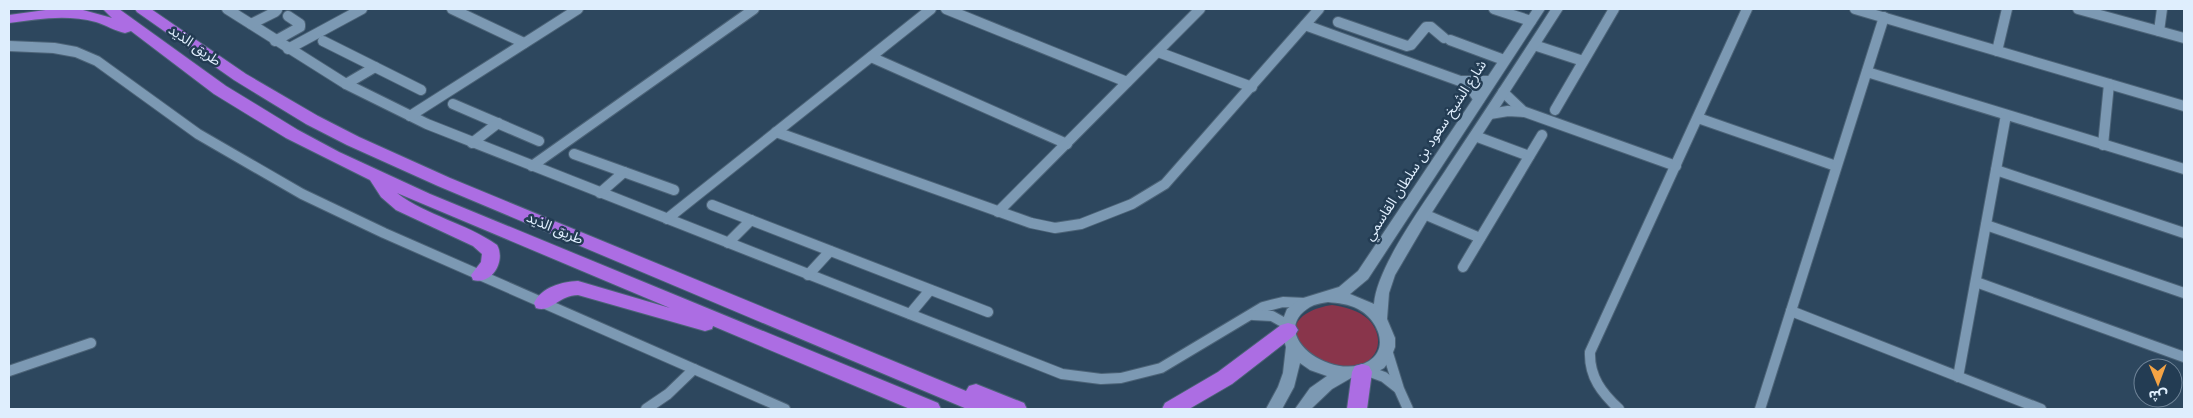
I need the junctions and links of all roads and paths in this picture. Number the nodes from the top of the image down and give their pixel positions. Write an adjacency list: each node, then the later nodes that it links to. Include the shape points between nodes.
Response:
1 (110, 9): 38 (highway, طريق الذيد)
2 (142, 9): 31 (highway, طريق الذيد)
3 (158, 9): 31 (highway)
4 (228, 9): 28 (street)
5 (275, 9): 28 (street, via 275,12)
6 (362, 9): 39 (street)
7 (453, 9): 35 (street)
8 (578, 9): 35 (street)
9 (754, 9): 74 (street)
10 (931, 9): 42 (street)
11 (946, 9): 49 (street)
12 (1200, 9): 41 (street)
13 (1319, 9): 29 (street)
14 (1494, 9): 26 (street)
15 (1539, 9): 26 (main road, شارع الشيخ سعود بن سلطان القاسمي)
16 (1557, 9): 36 (main road)
17 (1614, 9): 44 (street)
18 (1748, 9): 63 (street)
19 (1855, 9): 24 (street)
20 (2007, 9): 40 (street)
21 (2078, 9): 30 (street)
22 (2162, 9): 30 (street)
23 (288, 16): 33 (street, via 300,27)
24 (1884, 18): 40 (street); 46 (street)
25 (9, 19): 38 (highway, via 38,15 87,15 106,20)
26 (1531, 21): 43 (main road, شارع الشيخ سعود بن سلطان القاسمي)
27 (1338, 22): 43 (street, via 1404,46 1411,45 1428,27 1447,39)
28 (251, 24): 33 (street)
29 (1305, 25): 47 (street); 52 (street)
30 (2159, 31): 32 (street)
31 (179, 34): 107 (highway, طريق الذيد, via 275,98 353,141 453,186)
32 (2184, 38)
33 (275, 41): 39 (street)
34 (323, 41): 45 (street)
35 (524, 43): 62 (street)
36 (1534, 45): 44 (street); 54 (main road)
37 (9, 46): 94 (street, via 57,48 86,55 191,130 265,174 342,214)
38 (160, 46): 80 (highway, طريق الذيد, via 254,112)
39 (288, 49): 50 (street)
40 (1997, 51): 51 (street)
41 (1158, 52): 49 (street); 52 (street)
42 (871, 57): 65 (street); 70 (street)
43 (1504, 60): 48 (main road, شارع الشيخ سعود بن سلطان القاسمي)
44 (1583, 61): 58 (street)
45 (375, 67): 50 (street); 53 (street)
46 (1867, 72): 61 (street); 76 (street)
47 (1460, 80): 48 (street); 55 (street)
48 (1490, 81): 55 (main road, شارع الشيخ سعود بن سلطان القاسمي)
49 (1127, 82): 70 (street)
50 (346, 84): 62 (street)
51 (2110, 84): 57 (street); 71 (street)
52 (1252, 87): 84 (street, via 1175,174 1142,199 1069,227 1040,226)
53 (421, 90)
54 (1503, 92): 59 (street); 60 (main road)
55 (1479, 100): 60 (main road, via 1479,112); 99 (main road, شارع الشيخ سعود بن سلطان القاسمي, via 1363,275 1344,291)
56 (453, 104): 64 (street)
57 (2184, 106)
58 (1555, 110)
59 (1525, 112): 60 (street); 75 (street)
60 (1490, 114): 67 (main road)
61 (2006, 115): 71 (street); 77 (street)
62 (410, 116): 69 (street)
63 (1698, 118): 75 (street); 76 (street)
64 (498, 123): 68 (street); 69 (street)
65 (776, 132): 84 (street); 86 (street)
66 (1542, 135): 73 (street)
67 (1475, 136): 73 (street); 85 (main road)
68 (539, 141)
69 (472, 142): 74 (street)
70 (1067, 144): 84 (street)
71 (2103, 145): 78 (street)
72 (574, 154): 79 (street)
73 (1529, 156): 90 (street)
74 (532, 166): 82 (street)
75 (1676, 166): 119 (street, via 1599,336 1595,360)
76 (1836, 166): 102 (street)
77 (1996, 170): 88 (street); 89 (street)
78 (2184, 170)
79 (624, 172): 81 (street); 82 (street)
80 (377, 177): 94 (highway, via 390,196 408,209 478,238 491,250 489,267); 108 (highway, طريق الذيد)
81 (674, 190)
82 (600, 193): 86 (street)
83 (712, 205): 87 (street)
84 (998, 212)
85 (1424, 214): 90 (street); 106 (main road, via 1388,275 1382,292)
86 (667, 219): 91 (street)
87 (751, 220): 91 (street); 92 (street)
88 (1986, 225): 96 (street); 98 (street)
89 (2184, 233)
90 (1480, 238): 93 (street)
91 (728, 243): 95 (street)
92 (830, 251): 95 (street); 97 (street)
93 (1463, 267)
94 (480, 275): 100 (street)
95 (808, 275): 104 (street)
96 (1976, 282): 113 (street); 117 (street)
97 (930, 290): 103 (street); 104 (street)
98 (2184, 293)
99 (1328, 296): 101 (main road); 106 (main road, via 1358,302)
100 (543, 303): 108 (highway, via 557,291 578,288 700,323); 114 (street)
101 (1305, 303): 105 (street, via 1273,304); 109 (main road, via 1294,312)
102 (1791, 311): 117 (street); 133 (street)
103 (988, 312)
104 (910, 314): 105 (street, via 1044,368 1101,379 1121,378 1161,368)
105 (1247, 317): 109 (street, via 1265,314)
106 (1380, 318): 112 (main road, via 1388,338)
107 (776, 319): 125 (highway, طريق الذيد); 126 (highway, via 868,348)
108 (731, 326): 110 (highway, طريق الذيد)
109 (1290, 334): 116 (main road, via 1301,357 1322,370); 120 (main road, via 1292,373); 127 (highway)
110 (758, 337): 123 (highway, via 818,371); 124 (highway, طريق الذيد)
111 (92, 343): 115 (street)
112 (1387, 350): 116 (main road, via 1382,359); 118 (street)
113 (2184, 357)
114 (694, 369): 121 (street, via 668,394); 122 (street)
115 (9, 371)
116 (1358, 372): 118 (street, via 1384,377); 128 (main road, via 1325,384); 129 (highway)
117 (1958, 377): 134 (street)
118 (1399, 389): 130 (street)
119 (1604, 389): 131 (street); 132 (street)
120 (1278, 403)
121 (646, 409)
122 (785, 409)
123 (907, 409)
124 (931, 409)
125 (988, 409)
126 (1017, 409)
127 (1172, 409)
128 (1302, 409)
129 (1357, 409)
130 (1408, 409)
131 (1619, 409)
132 (1627, 409)
133 (1760, 409)
134 (2041, 409)

